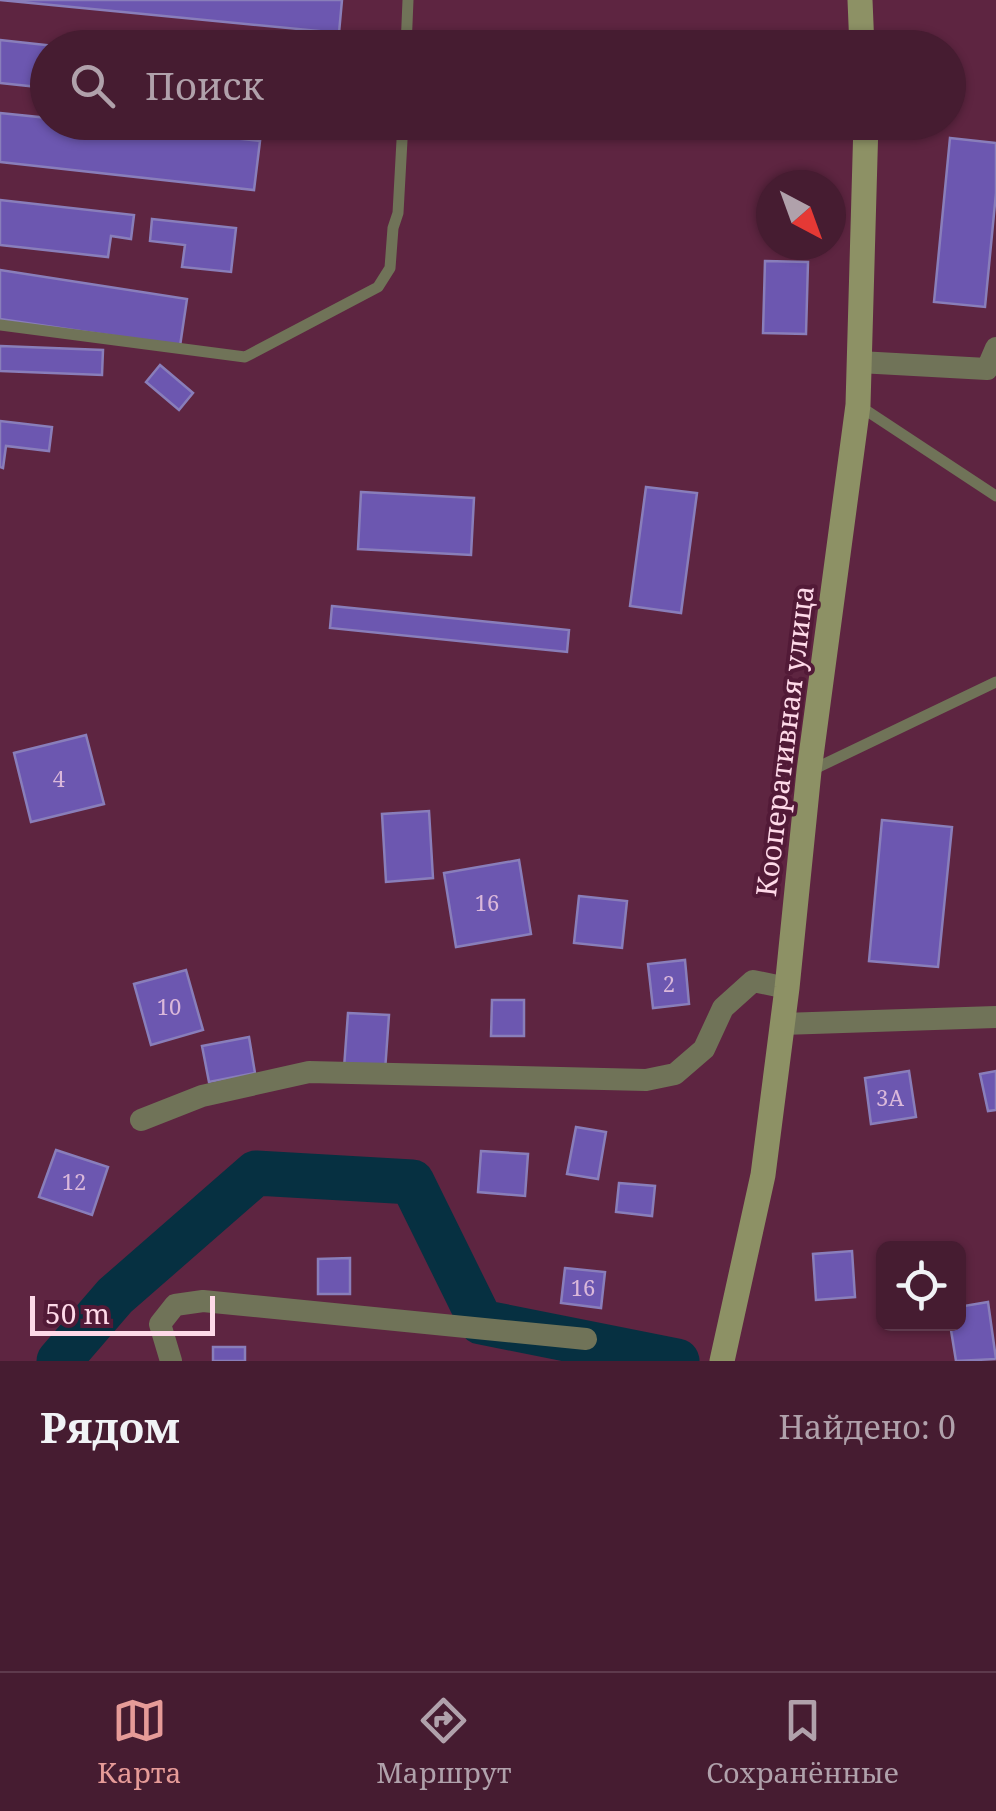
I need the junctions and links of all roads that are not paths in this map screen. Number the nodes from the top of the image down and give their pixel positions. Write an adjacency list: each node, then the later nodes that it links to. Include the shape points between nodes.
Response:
1 (408, 0): 3 (lane)
2 (860, 0): 4 (main road)
3 (407, 30)
4 (861, 30)
5 (401, 140): 7 (lane, via 390,268 378,287 245,357)
6 (865, 140): 9 (main road, Кооперативная улица)
7 (0, 325)
8 (996, 348): 9 (street, via 987,369)
9 (859, 362): 10 (main road, Кооперативная улица)
10 (858, 405): 11 (lane); 13 (main road, Кооперативная улица)
11 (996, 496)
12 (996, 682): 13 (lane)
13 (808, 771): 14 (main road, Кооперативная улица)
14 (787, 988): 16 (main road, Кооперативная улица); 17 (street, via 753,981 723,1008 704,1049 675,1074 646,1080 310,1072 202,1096)
15 (996, 1017): 16 (street)
16 (782, 1024): 19 (main road, Кооперативная улица, via 764,1175)
17 (141, 1120)
18 (586, 1339): 20 (street, via 203,1301 175,1305 160,1324)
19 (723, 1350)
20 (171, 1361)

